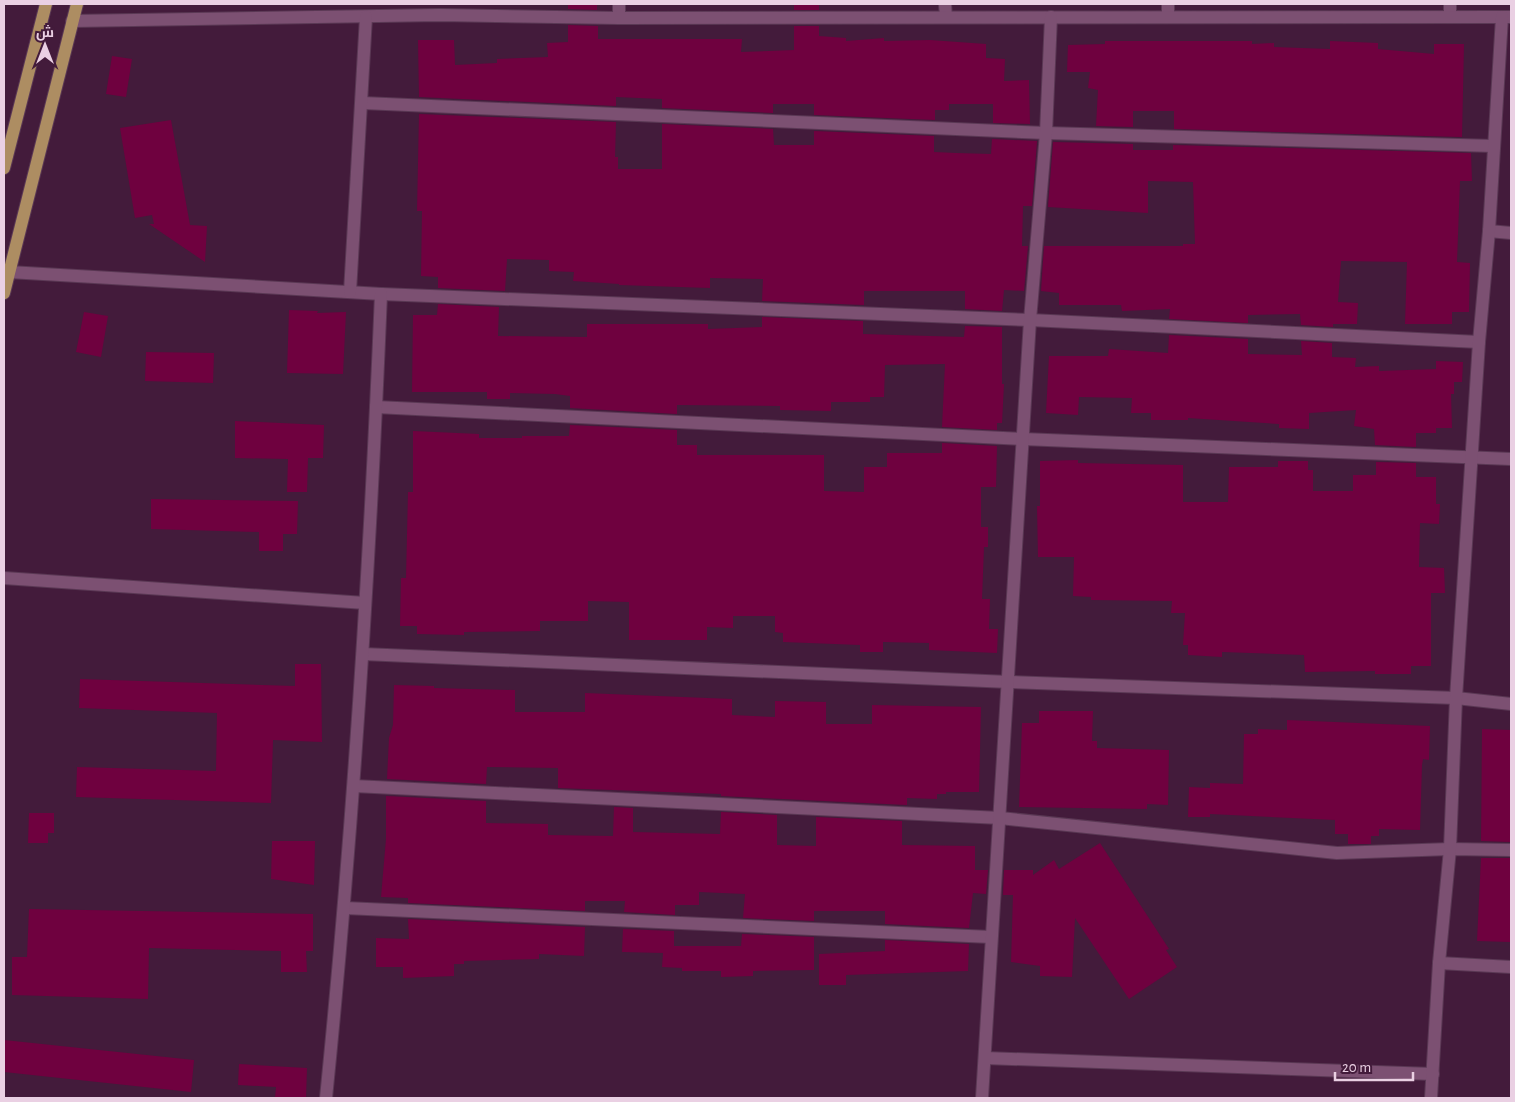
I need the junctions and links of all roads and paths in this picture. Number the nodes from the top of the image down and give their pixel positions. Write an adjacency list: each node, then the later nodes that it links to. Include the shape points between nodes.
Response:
1 (46, 4): 18 (main road)
2 (77, 4): 14 (main road)
3 (618, 4): 11 (street)
4 (945, 4): 12 (street)
5 (1168, 4): 13 (street)
6 (441, 10): 10 (street); 11 (street)
7 (1450, 10): 9 (street); 13 (street)
8 (1052, 17): 12 (street); 13 (street); 16 (street)
9 (1507, 17): 17 (street)
10 (366, 18): 14 (street); 15 (street)
11 (619, 18): 12 (street)
12 (946, 18)
13 (1168, 18)
14 (72, 21): 21 (main road)
15 (363, 104): 16 (street); 22 (street)
16 (1046, 134): 17 (street); 25 (street)
17 (1494, 146): 19 (street)
18 (4, 168)
19 (1489, 231): 20 (street); 26 (street)
20 (1511, 233)
21 (10, 272): 22 (street); 23 (main road)
22 (350, 292): 24 (street)
23 (4, 293)
24 (381, 294): 25 (street); 27 (street)
25 (1030, 320): 26 (street); 28 (street)
26 (1479, 342): 29 (street)
27 (376, 407): 28 (street); 32 (street)
28 (1023, 439): 29 (street); 34 (street)
29 (1472, 456): 30 (street); 35 (street)
30 (1511, 459)
31 (4, 578): 32 (street)
32 (365, 603): 33 (street)
33 (363, 654): 34 (street); 37 (street)
34 (1009, 682): 35 (street); 38 (street)
35 (1456, 698): 36 (street); 39 (street)
36 (1511, 704)
37 (354, 786): 38 (street); 41 (street)
38 (1000, 818): 39 (street, via 1338,853); 42 (street)
39 (1450, 849): 40 (street); 43 (street)
40 (1511, 850)
41 (345, 908): 42 (street); 47 (street)
42 (991, 937): 45 (street)
43 (1439, 963): 44 (street); 46 (street)
44 (1511, 967)
45 (985, 1058): 46 (street); 48 (street)
46 (1433, 1074): 49 (street)
47 (326, 1098)
48 (982, 1098)
49 (1431, 1098)

